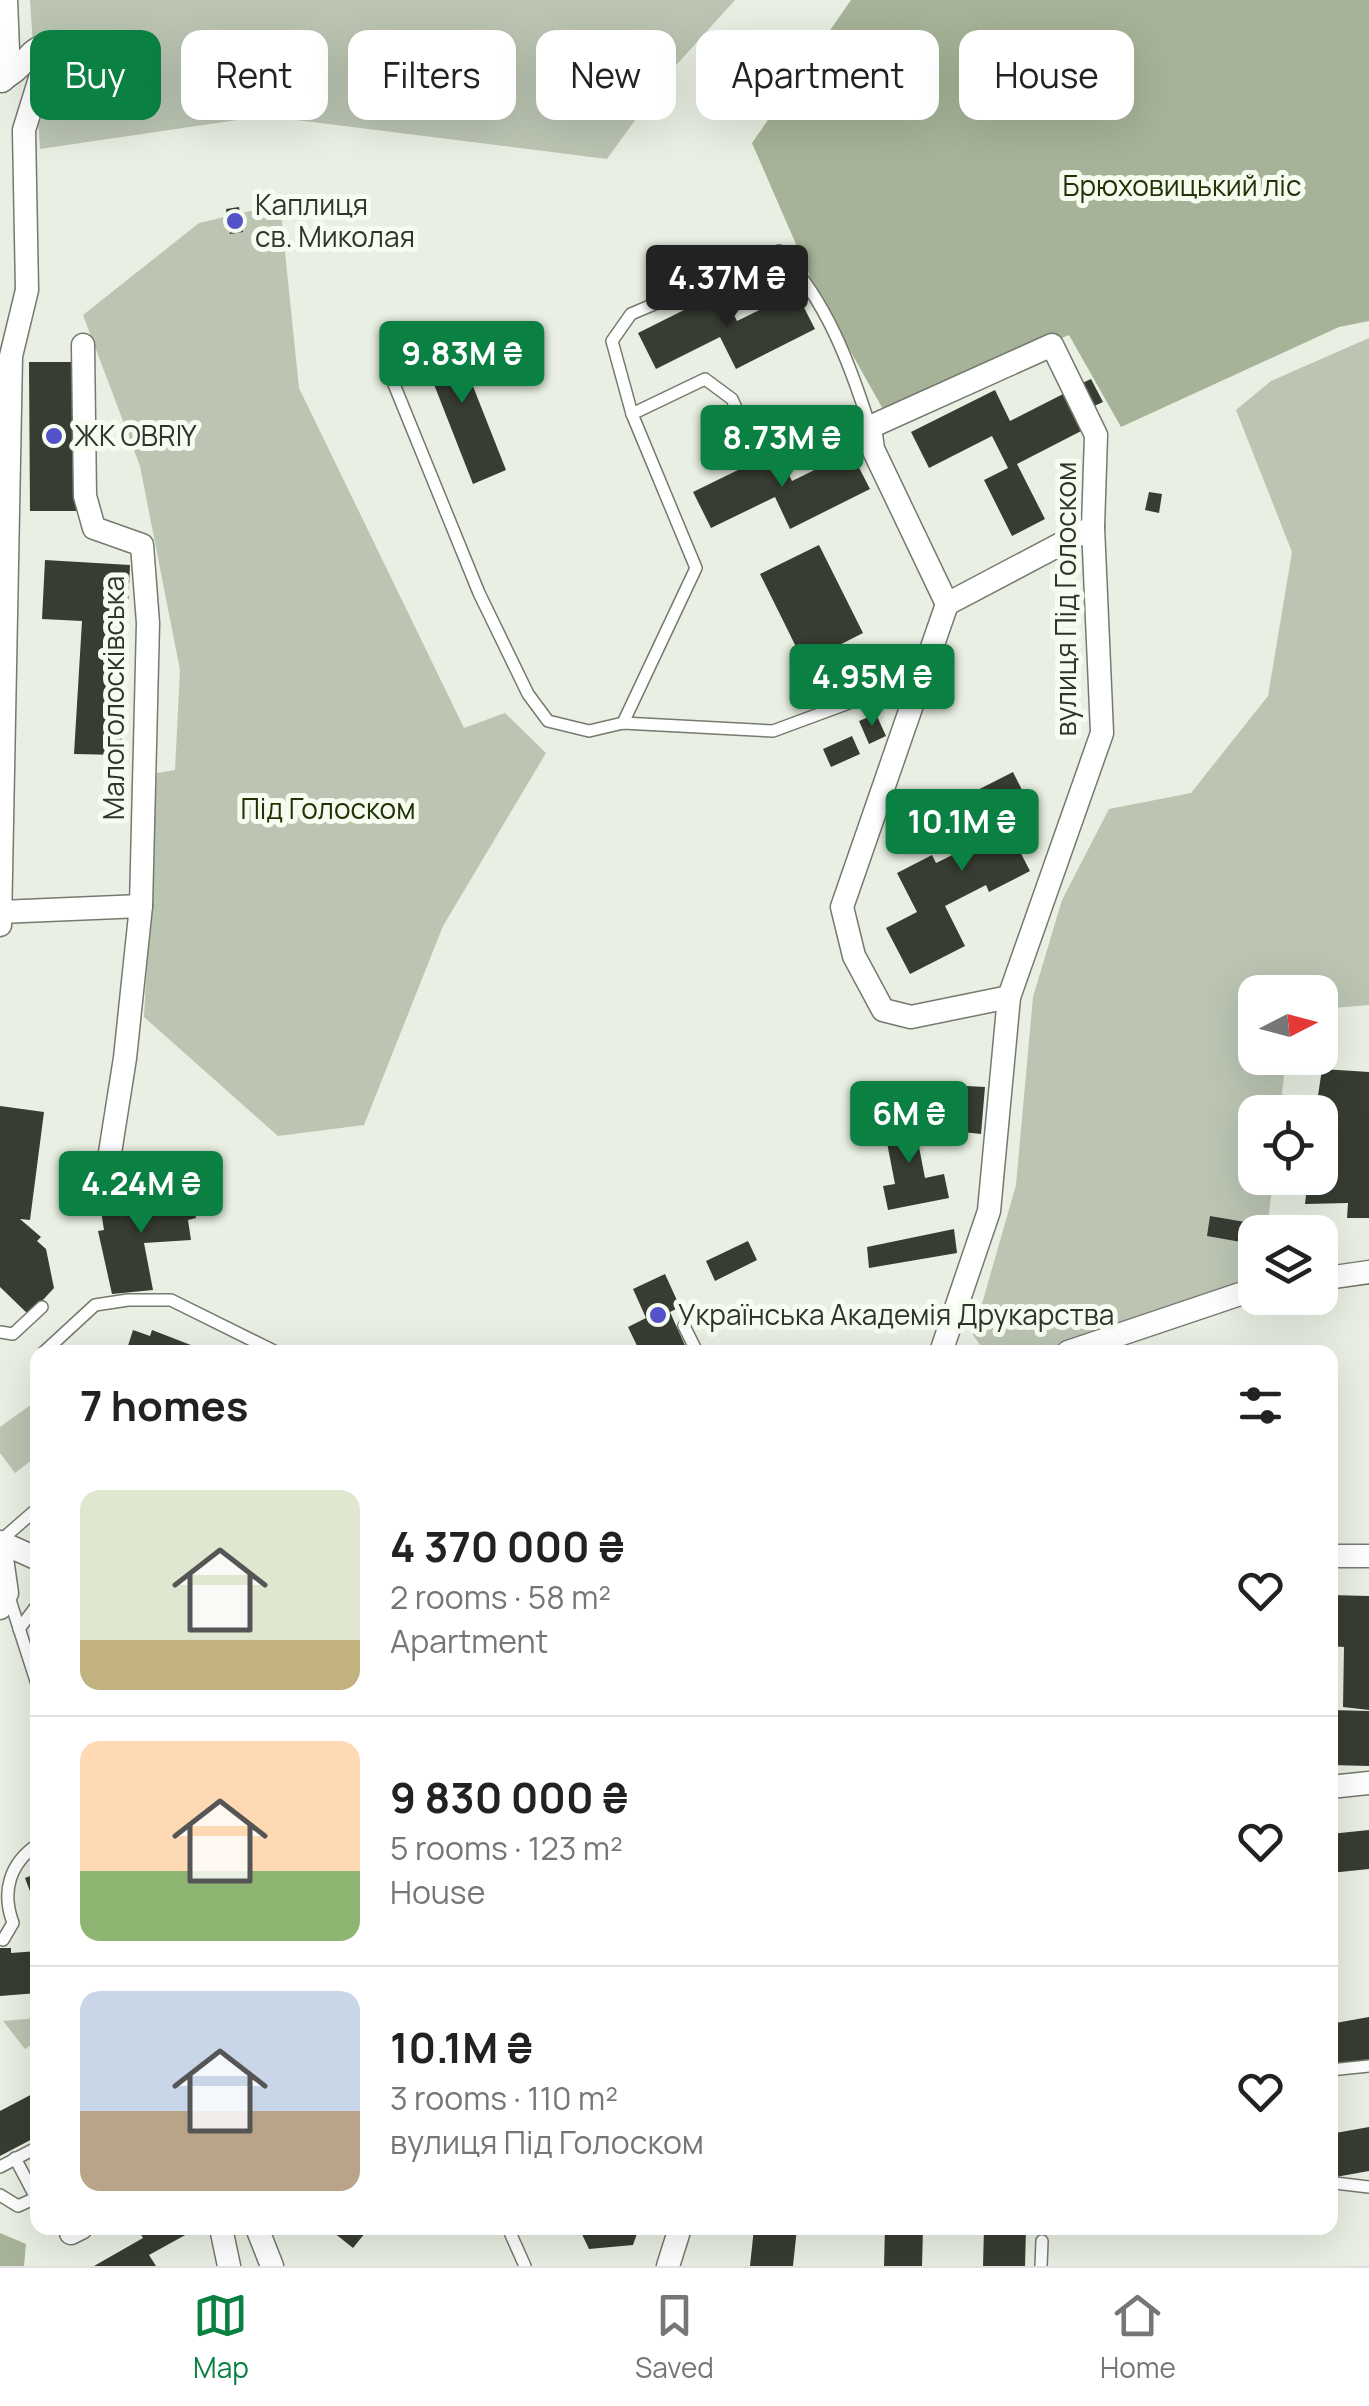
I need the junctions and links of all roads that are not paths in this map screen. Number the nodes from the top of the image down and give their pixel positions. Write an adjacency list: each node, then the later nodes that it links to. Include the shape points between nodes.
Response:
1 (6, 0): 2 (street)
2 (5, 79): 9 (street, via 43,46 46,59 24,130 27,290 10,356)
3 (83, 344): 14 (street, Малоголосківська, via 85,496 94,528 142,545 148,624)
4 (388, 372): 12 (lane, via 528,694 548,721 589,730)
5 (632, 414): 6 (lane, via 612,341 631,314 779,251 807,280 852,370); 7 (lane, via 705,379 732,399); 12 (lane, via 696,568)
6 (870, 427): 8 (street, вулиця Під Голоском, via 1052,345 1096,434); 10 (street, via 872,449)
7 (750, 437)
8 (1092, 527): 10 (street); 17 (street, вулиця Під Голоском, via 1102,734)
9 (3, 574): 13 (street)
10 (946, 604): 11 (street)
11 (922, 676): 12 (lane, via 773,732); 17 (street, via 842,907 854,956 884,1010 895,1016)
12 (623, 723)
13 (0, 888): 15 (street)
14 (141, 906): 15 (street); 18 (street, Малоголосківська)
15 (0, 912): 16 (street)
16 (0, 925)
17 (1009, 997): 28 (street, вулиця Під Голоском, via 990,1211)
18 (106, 1178)
19 (1369, 1272): 20 (street)
20 (1338, 1276)
21 (1238, 1295): 29 (street)
22 (42, 1307): 24 (lane, via 13,1334)
23 (684, 1326): 27 (lane)
24 (0, 1332)
25 (52, 1345): 26 (lane, via 95,1306 128,1300 171,1300)
26 (262, 1345)
27 (693, 1345)
28 (943, 1345)
29 (1089, 1345)
30 (30, 1517): 31 (lane)
31 (0, 1549): 34 (street); 35 (street)
32 (1338, 1556): 33 (street)
33 (1369, 1556)
34 (30, 1557)
35 (4, 1601): 37 (lane)
36 (30, 1615): 37 (lane)
37 (19, 1629): 38 (lane)
38 (30, 1663)
39 (1369, 1783): 40 (street)
40 (1338, 1786)
41 (30, 1849): 42 (lane, via 10,1874 13,1923)
42 (2, 1940)
43 (1369, 2066): 44 (lane)
44 (1338, 2069)
45 (30, 2150): 46 (lane)
46 (14, 2158): 47 (lane); 49 (lane)
47 (0, 2166)
48 (1338, 2183): 50 (lane)
49 (30, 2186)
50 (1369, 2188)
51 (0, 2195): 52 (lane, via 18,2206)
52 (30, 2201)
53 (222, 2235): 58 (street)
54 (259, 2235): 59 (street)
55 (511, 2235): 60 (lane)
56 (678, 2235): 61 (street)
57 (1042, 2240): 62 (lane)
58 (229, 2266)
59 (272, 2266)
60 (525, 2266)
61 (668, 2266)
62 (1041, 2266)

